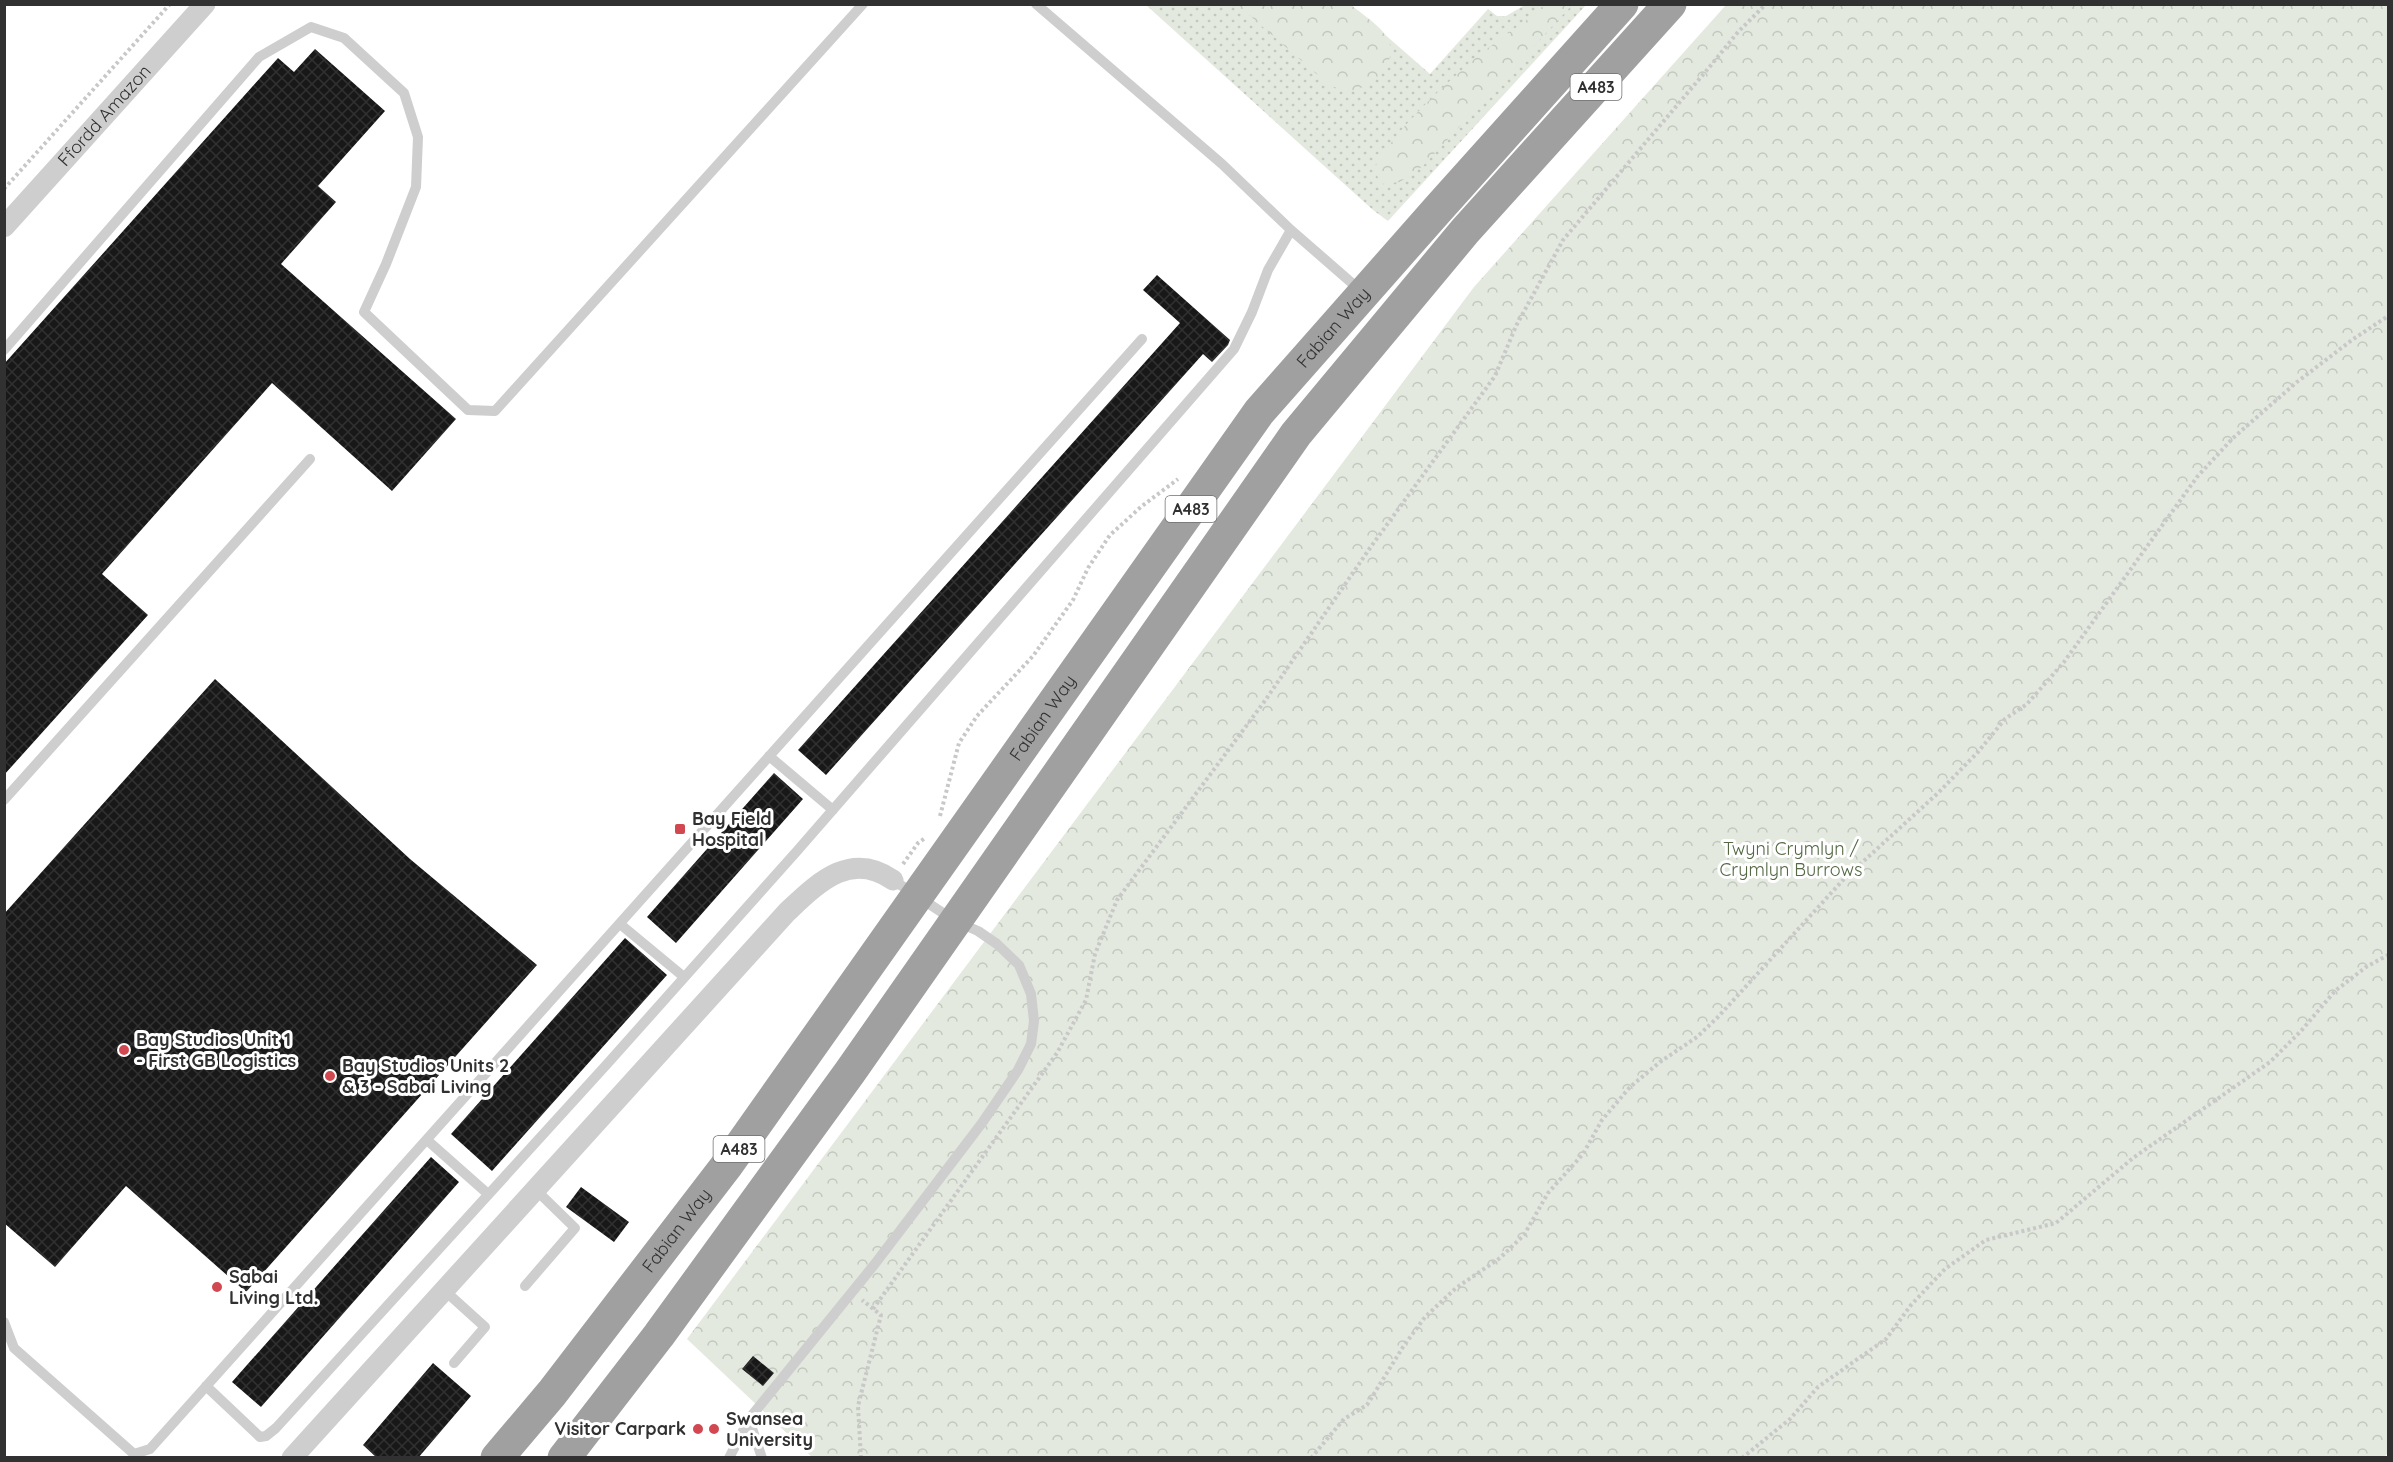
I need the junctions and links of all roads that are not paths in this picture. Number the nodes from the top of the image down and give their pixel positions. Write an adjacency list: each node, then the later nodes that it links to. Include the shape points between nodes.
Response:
1 (205, 4): 6 (street, Ffordd Amazon)
2 (863, 4): 10 (lane, via 495,411 468,410 363,312 416,186 418,136 404,93 344,38 311,27 259,57)
3 (1036, 4): 7 (lane, via 1222,164)
4 (1622, 4): 8 (highway, Fabian Way / A483)
5 (1670, 4): 16 (highway, A483, via 1465,231 1296,434)
6 (4, 227)
7 (1291, 230): 8 (lane); 14 (lane, via 1268,270 1234,349)
8 (1364, 293): 15 (highway, Fabian Way / A483, via 1259,412)
9 (1142, 339): 12 (lane)
10 (4, 350)
11 (310, 459): 13 (lane)
12 (769, 756): 14 (lane); 17 (lane)
13 (4, 800)
14 (833, 810): 18 (lane)
15 (905, 888): 16 (lane); 20 (street, via 883,873 854,866 807,893); 29 (highway, Fabian Way / A483, via 728,1165)
16 (955, 921): 27 (lane, via 997,944 1019,965 1031,994 1034,1021 1030,1044 1018,1070 982,1123); 30 (highway, A483, via 764,1192)
17 (620, 924): 18 (lane); 19 (lane)
18 (684, 977): 21 (lane)
19 (427, 1140): 21 (lane); 26 (lane)
20 (536, 1190): 22 (lane, via 575,1228); 23 (street)
21 (488, 1194): 26 (lane, via 266,1436 260,1437)
22 (525, 1286)
23 (444, 1290): 25 (lane, via 485,1327); 28 (street)
24 (4, 1322): 26 (lane, via 14,1348 134,1454 150,1449)
25 (454, 1363)
26 (206, 1386)
27 (749, 1419): 31 (lane); 32 (lane)
28 (292, 1458)
29 (497, 1458)
30 (564, 1458)
31 (729, 1458)
32 (762, 1458)

